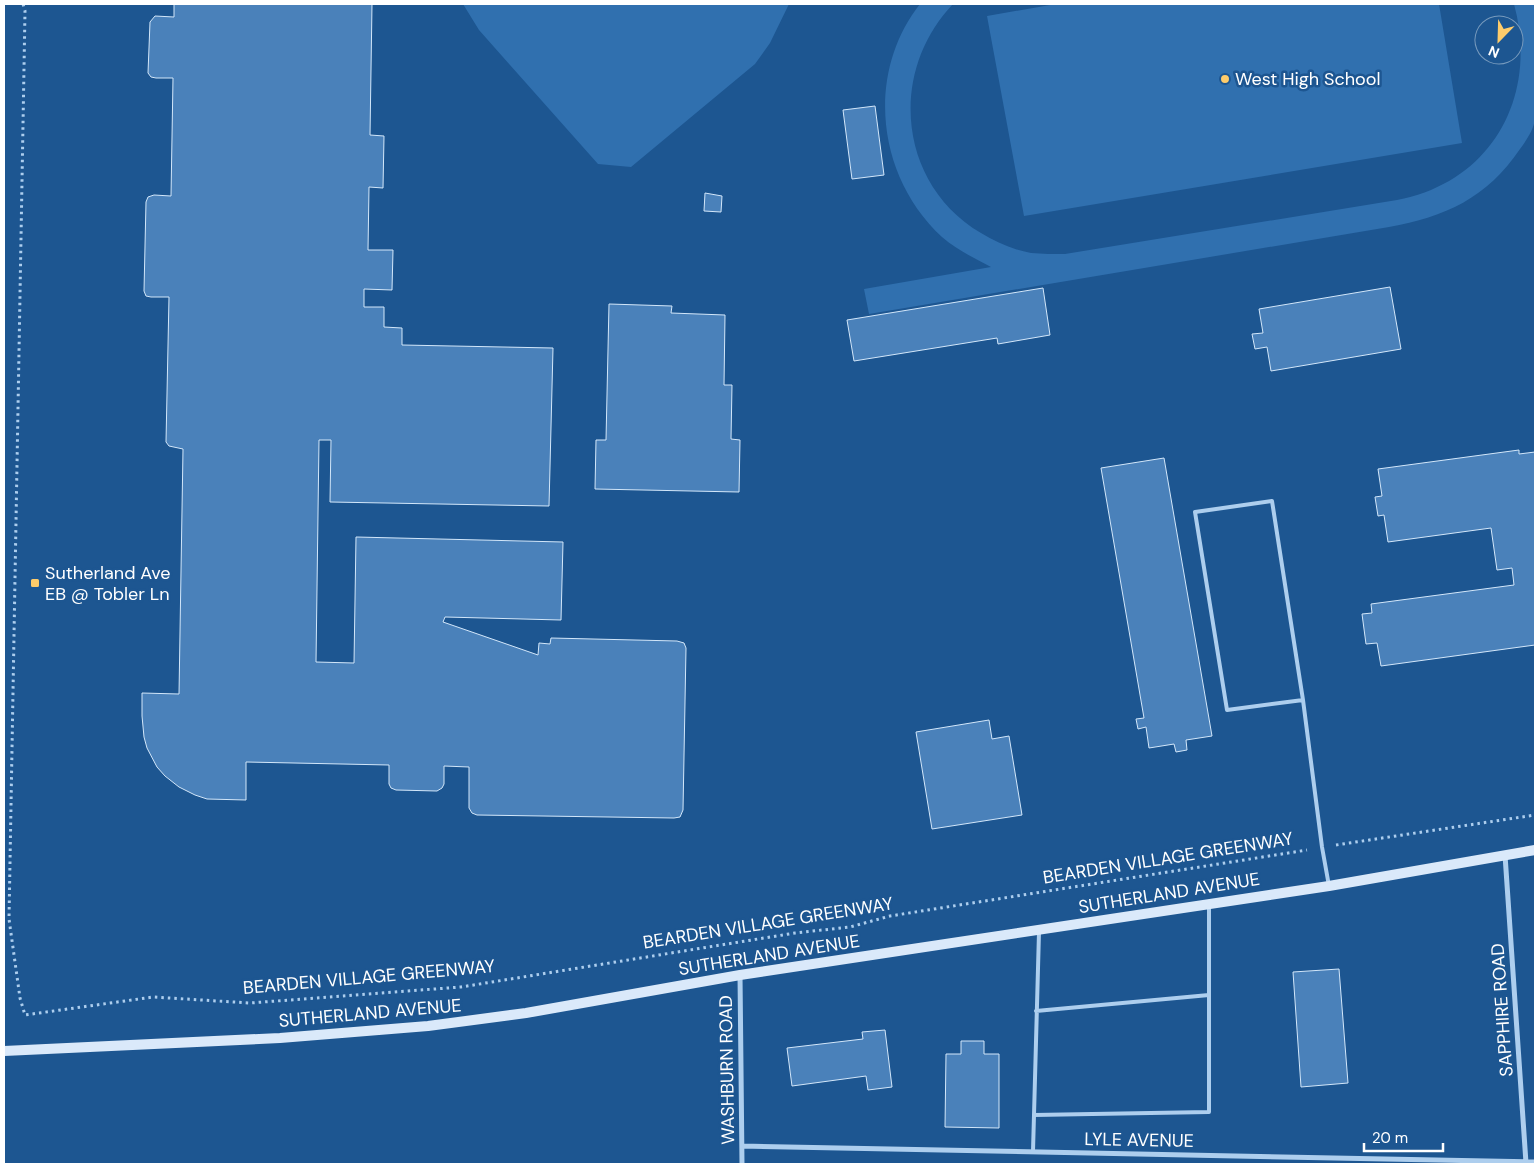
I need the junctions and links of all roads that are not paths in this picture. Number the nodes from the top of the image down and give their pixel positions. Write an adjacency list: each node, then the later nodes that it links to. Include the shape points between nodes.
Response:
1 (1303, 700): 1 (lane, via 1272,502 1195,512 1228,710); 4 (lane)
2 (1535, 850): 3 (street, SUTHERLAND AVENUE)
3 (1505, 854): 4 (street, SUTHERLAND AVENUE); 15 (street, SAPPHIRE ROAD)
4 (1329, 886): 5 (street, SUTHERLAND AVENUE)
5 (1209, 903): 6 (street, SUTHERLAND AVENUE); 8 (lane)
6 (1039, 930): 7 (street, SUTHERLAND AVENUE); 9 (lane)
7 (740, 975): 10 (street, SUTHERLAND AVENUE, via 526,1013 428,1026 280,1038); 12 (street, WASHBURN ROAD)
8 (1209, 995): 9 (lane); 11 (lane, via 1209,1112)
9 (1036, 1012): 11 (lane)
10 (4, 1051)
11 (1034, 1115): 13 (lane)
12 (742, 1146): 13 (street, LYLE AVENUE); 16 (street, WASHBURN ROAD)
13 (1033, 1151): 15 (street, LYLE AVENUE)
14 (1535, 1162): 15 (street, LYLE AVENUE)
15 (1526, 1163)
16 (742, 1164)

